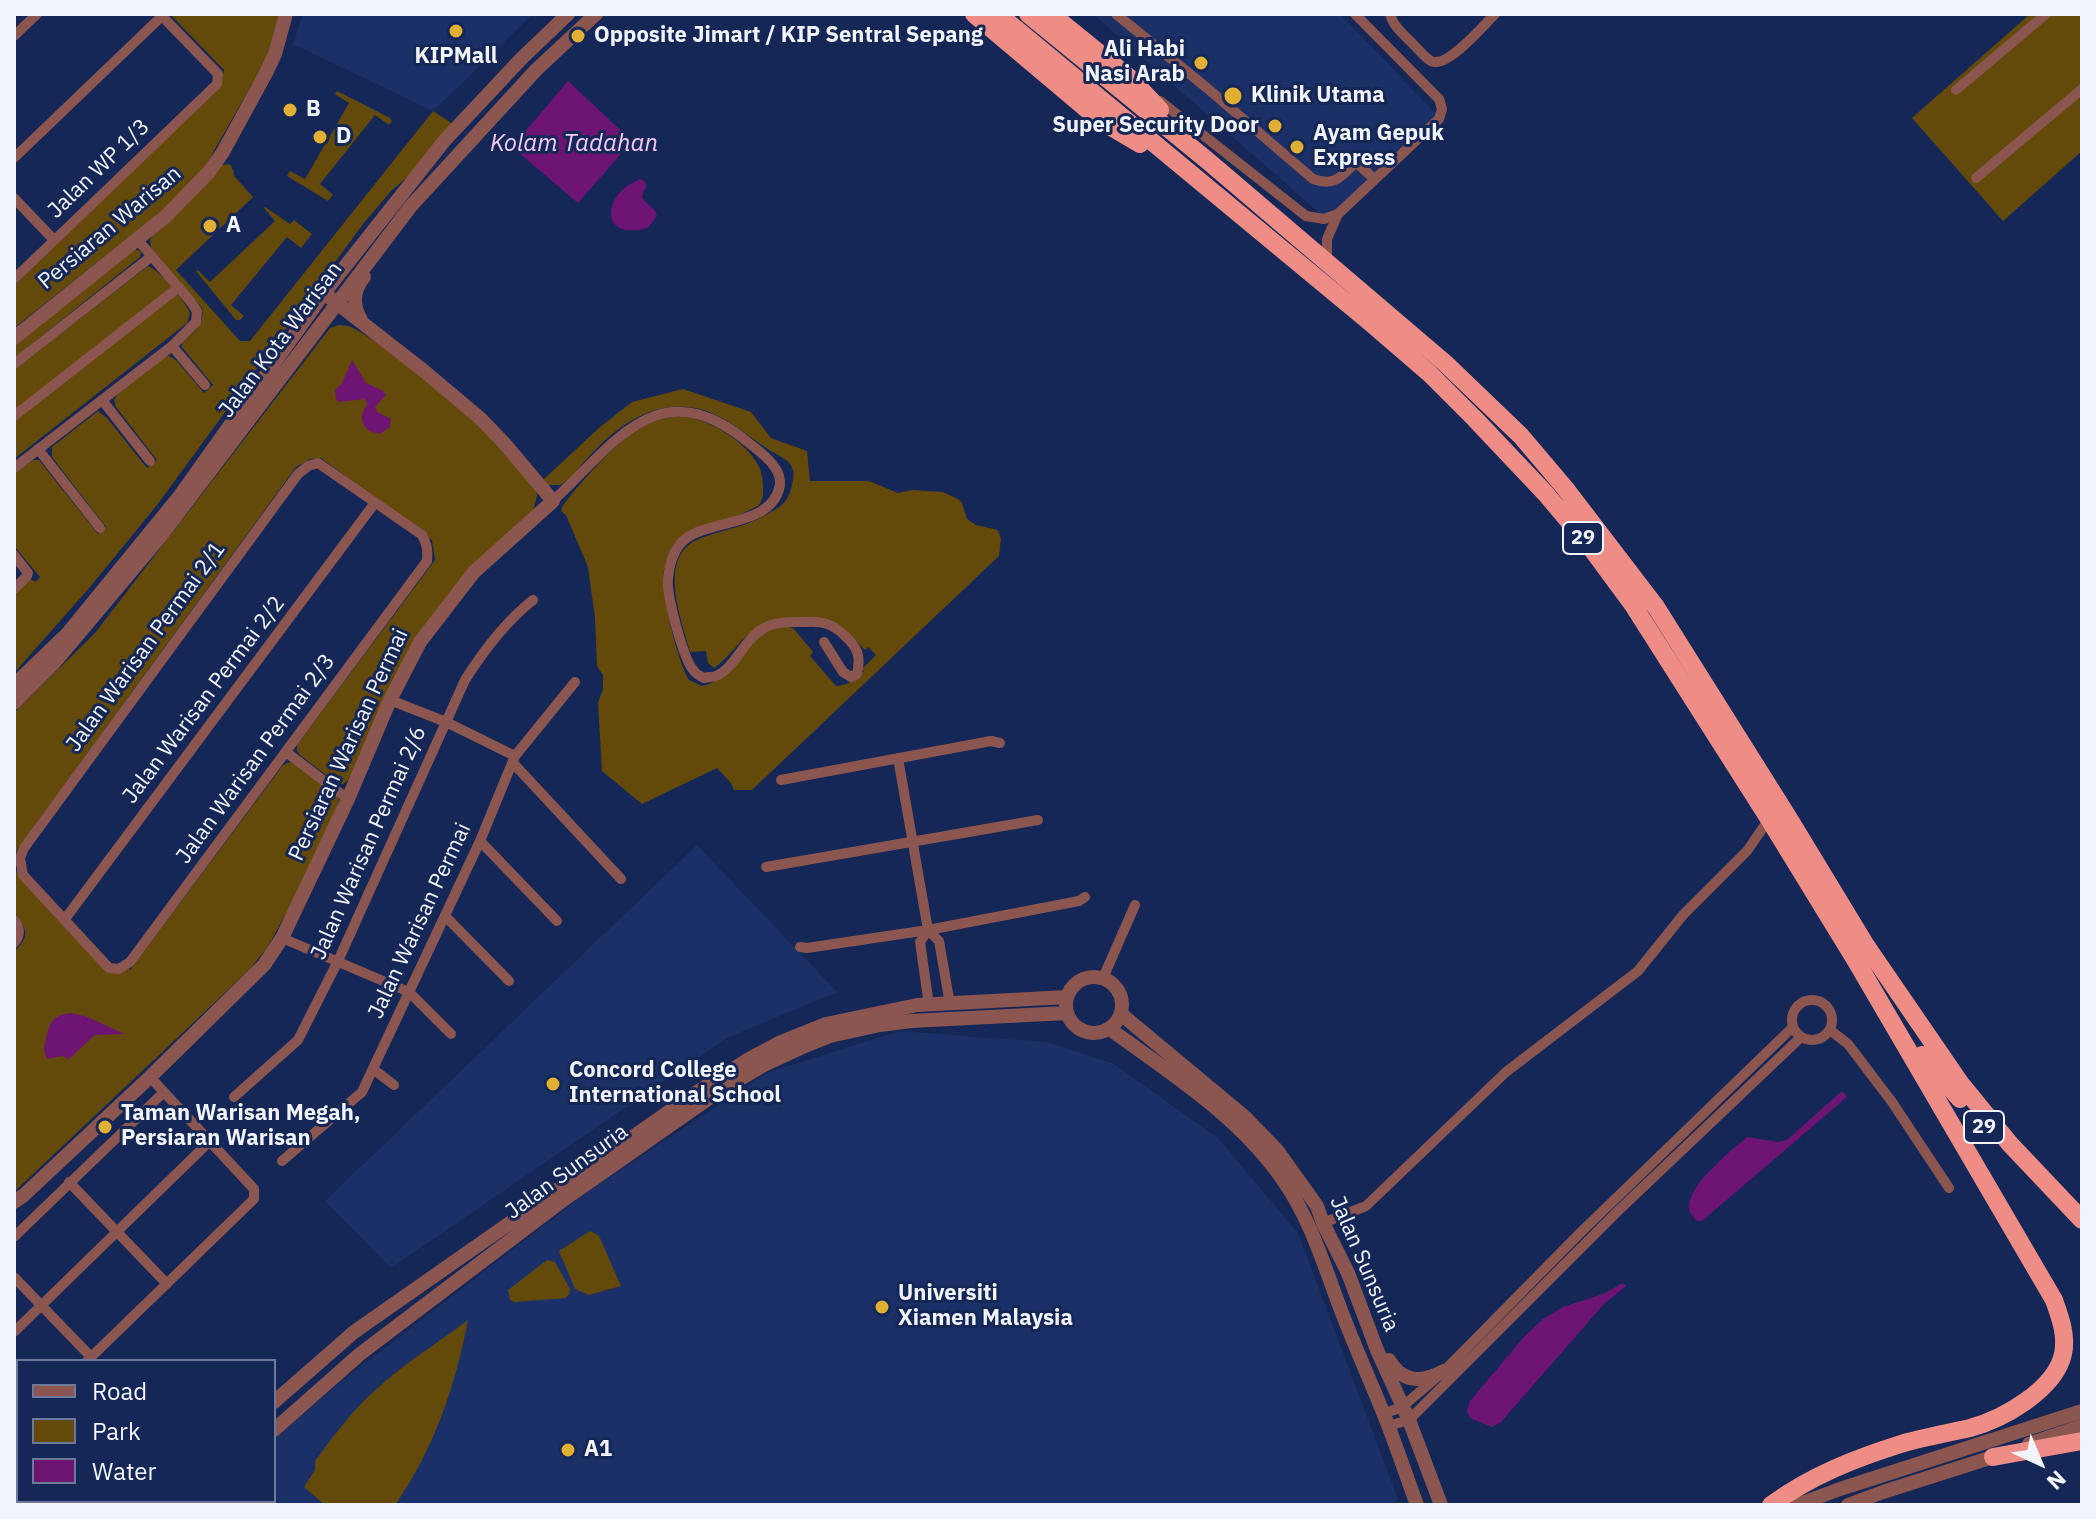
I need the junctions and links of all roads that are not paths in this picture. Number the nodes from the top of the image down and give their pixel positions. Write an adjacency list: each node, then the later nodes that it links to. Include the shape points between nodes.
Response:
1 (37, 14): 15 (street)
2 (286, 14): 27 (street, Persiaran Warisan, via 270,64 223,152 166,216)
3 (568, 14): 33 (street, Jalan Kota Warisan, via 445,140)
4 (596, 14): 25 (street, Jalan Kota Warisan, via 536,70)
5 (974, 14): 21 (highway, via 1101,121)
6 (998, 14): 21 (highway, 29)
7 (1028, 14): 20 (highway, 29)
8 (1051, 14): 16 (highway)
9 (1116, 14): 23 (street, via 1313,179 1336,181 1356,162)
10 (1355, 14): 23 (street, via 1439,99 1442,109 1439,119)
11 (1390, 14): 12 (street, via 1412,43 1438,62)
12 (1495, 14)
13 (2046, 14): 18 (street)
14 (161, 15): 19 (street); 28 (street, Jalan WP 1/3, via 218,74 217,84)
15 (14, 36)
16 (1131, 79): 20 (highway); 26 (street, via 1306,216 1324,219)
17 (2082, 89): 22 (street)
18 (1956, 90)
19 (14, 158)
20 (1208, 161): 30 (highway, 29)
21 (1184, 169): 64 (highway, 29, via 1430,374 1545,493 1633,605)
22 (1976, 178)
23 (1374, 179): 26 (street)
24 (14, 198): 28 (street)
25 (411, 206): 34 (street, Jalan Kota Warisan); 35 (street, via 357,286 355,310)
26 (1338, 214): 30 (street, via 1327,239)
27 (137, 239): 29 (street); 36 (street, Persiaran Warisan)
28 (54, 240): 31 (street, Jalan WP 1/3)
29 (152, 256): 32 (street); 39 (street)
30 (1327, 265): 101 (highway, 29, via 1445,363 1521,436 1602,535 1656,607 1902,1000)
31 (14, 279)
32 (179, 287): 37 (street, via 197,311 196,322); 42 (street)
33 (324, 293): 34 (street); 54 (street, Jalan Kota Warisan, via 179,497 68,633)
34 (337, 302): 35 (street); 38 (street, Jalan Kota Warisan)
35 (361, 320): 38 (street, via 329,324); 46 (street, via 481,419)
36 (14, 338)
37 (172, 346): 40 (street); 41 (street)
38 (291, 363): 56 (street, Jalan Kota Warisan, via 160,537)
39 (14, 364)
40 (205, 385)
41 (102, 400): 43 (street); 44 (street)
42 (14, 416)
43 (38, 449): 45 (street); 48 (street)
44 (150, 461)
45 (14, 468)
46 (553, 501): 52 (street, via 643,419 688,412 727,427 768,461 781,480 770,505 691,536 676,552 667,581 685,657 695,673 716,676 764,627 819,622 831,624 858,650 857,674 843,672); 55 (street, Persiaran Warisan Permai, via 462,585 420,642)
47 (374, 504): 59 (street, Jalan Warisan Permai 2/3, via 422,535 427,561); 73 (street, Jalan Warisan Permai 2/2); 73 (street, Jalan Warisan Permai 2/1, via 318,463 298,474 24,848 23,875)
48 (100, 528)
49 (14, 555): 50 (street, via 28,573)
50 (16, 582)
51 (533, 600): 57 (street, Jalan Warisan Permai 2/6, via 513,615 483,653)
52 (824, 642)
53 (575, 682): 61 (street, Jalan Warisan Permai)
54 (14, 685)
55 (390, 700): 57 (street); 63 (street, Persiaran Warisan Permai)
56 (14, 703)
57 (446, 722): 61 (street); 80 (street, Jalan Warisan Permai 2/6)
58 (1000, 743): 60 (street)
59 (286, 752): 63 (street); 73 (street, Jalan Warisan Permai 2/3, via 130,962 109,968)
60 (898, 758): 62 (street); 67 (street)
61 (514, 760): 66 (street, Jalan Warisan Permai); 69 (street)
62 (781, 780)
63 (348, 799): 77 (street, Persiaran Warisan Permai)
64 (1769, 819): 89 (highway, 29); 108 (street, via 1747,851 1683,915 1638,971 1506,1072 1366,1206)
65 (1038, 820): 67 (street)
66 (480, 841): 72 (street, Jalan Warisan Permai); 74 (street)
67 (913, 842): 68 (street); 76 (street)
68 (766, 867)
69 (621, 879)
70 (1085, 897): 76 (street)
71 (1135, 905): 81 (street)
72 (445, 916): 82 (street); 83 (street, Jalan Warisan Permai)
73 (65, 919)
74 (557, 921)
75 (16, 922): 78 (street, via 19,937)
76 (928, 930): 79 (street); 85 (street, via 939,941); 86 (street, via 920,942)
77 (282, 938): 80 (street); 96 (street, Persiaran Warisan Permai, via 247,983)
78 (14, 943)
79 (800, 947)
80 (338, 961): 83 (street); 99 (street, Jalan Warisan Permai 2/6, via 298,1040)
81 (1103, 978): 84 (street, via 1077,982); 88 (street, via 1118,988)
82 (509, 981)
83 (409, 992): 93 (street); 95 (street, Jalan Warisan Permai)
84 (1067, 997): 85 (street, Jalan Sunsuria); 87 (street)
85 (950, 1004): 86 (street, Jalan Sunsuria)
86 (929, 1005): 119 (street, Jalan Sunsuria, via 826,1024 746,1061 354,1332)
87 (1067, 1013): 91 (street, via 1085,1032); 124 (street, Jalan Sunsuria, via 880,1025 830,1036 762,1066 562,1201 360,1354)
88 (1121, 1014): 91 (street); 108 (street, Jalan Sunsuria, via 1277,1150)
89 (1889, 1017): 110 (highway, 29); 129 (highway, via 2054,1300 2063,1354 2040,1390 2000,1416 1856,1459 1806,1481)
90 (1793, 1027): 92 (street, via 1796,1008 1814,1000 1830,1011); 94 (street); 118 (street)
91 (1110, 1029): 122 (street, Jalan Sunsuria, via 1237,1127 1283,1180 1308,1228)
92 (1830, 1030): 94 (street, via 1813,1040); 104 (street, via 1857,1055)
93 (451, 1034)
94 (1801, 1037): 121 (street)
95 (373, 1069): 97 (street); 102 (street, Jalan Warisan Permai, via 362,1092)
96 (150, 1077): 98 (street); 105 (street, Persiaran Warisan Permai)
97 (394, 1085)
98 (164, 1092): 100 (street); 103 (street)
99 (234, 1097)
100 (209, 1142): 109 (street); 114 (street, via 254,1189 254,1199)
101 (2010, 1144): 106 (highway); 107 (highway, 29)
102 (282, 1161)
103 (69, 1182): 109 (street); 111 (street)
104 (1949, 1188)
105 (14, 1202)
106 (2082, 1205)
107 (2082, 1220)
108 (1323, 1223): 112 (street, Jalan Sunsuria)
109 (117, 1231): 114 (street); 115 (street)
110 (2082, 1235)
111 (14, 1237)
112 (1348, 1273): 118 (street, via 1397,1373 1429,1379); 121 (street, Jalan Sunsuria)
113 (14, 1277): 115 (street)
114 (167, 1284): 117 (street)
115 (41, 1305): 116 (street); 117 (street)
116 (14, 1332)
117 (89, 1359)
118 (1444, 1371): 121 (street)
119 (276, 1400)
120 (2082, 1411): 130 (street)
121 (1406, 1413): 122 (street); 128 (street, Jalan Sunsuria)
122 (1386, 1420): 127 (street, Jalan Sunsuria)
123 (2082, 1426): 126 (street)
124 (276, 1428)
125 (2082, 1441): 126 (highway)
126 (1993, 1457): 131 (street)
127 (1417, 1505)
128 (1441, 1505)
129 (1771, 1505)
130 (1797, 1505)
131 (1848, 1505)

